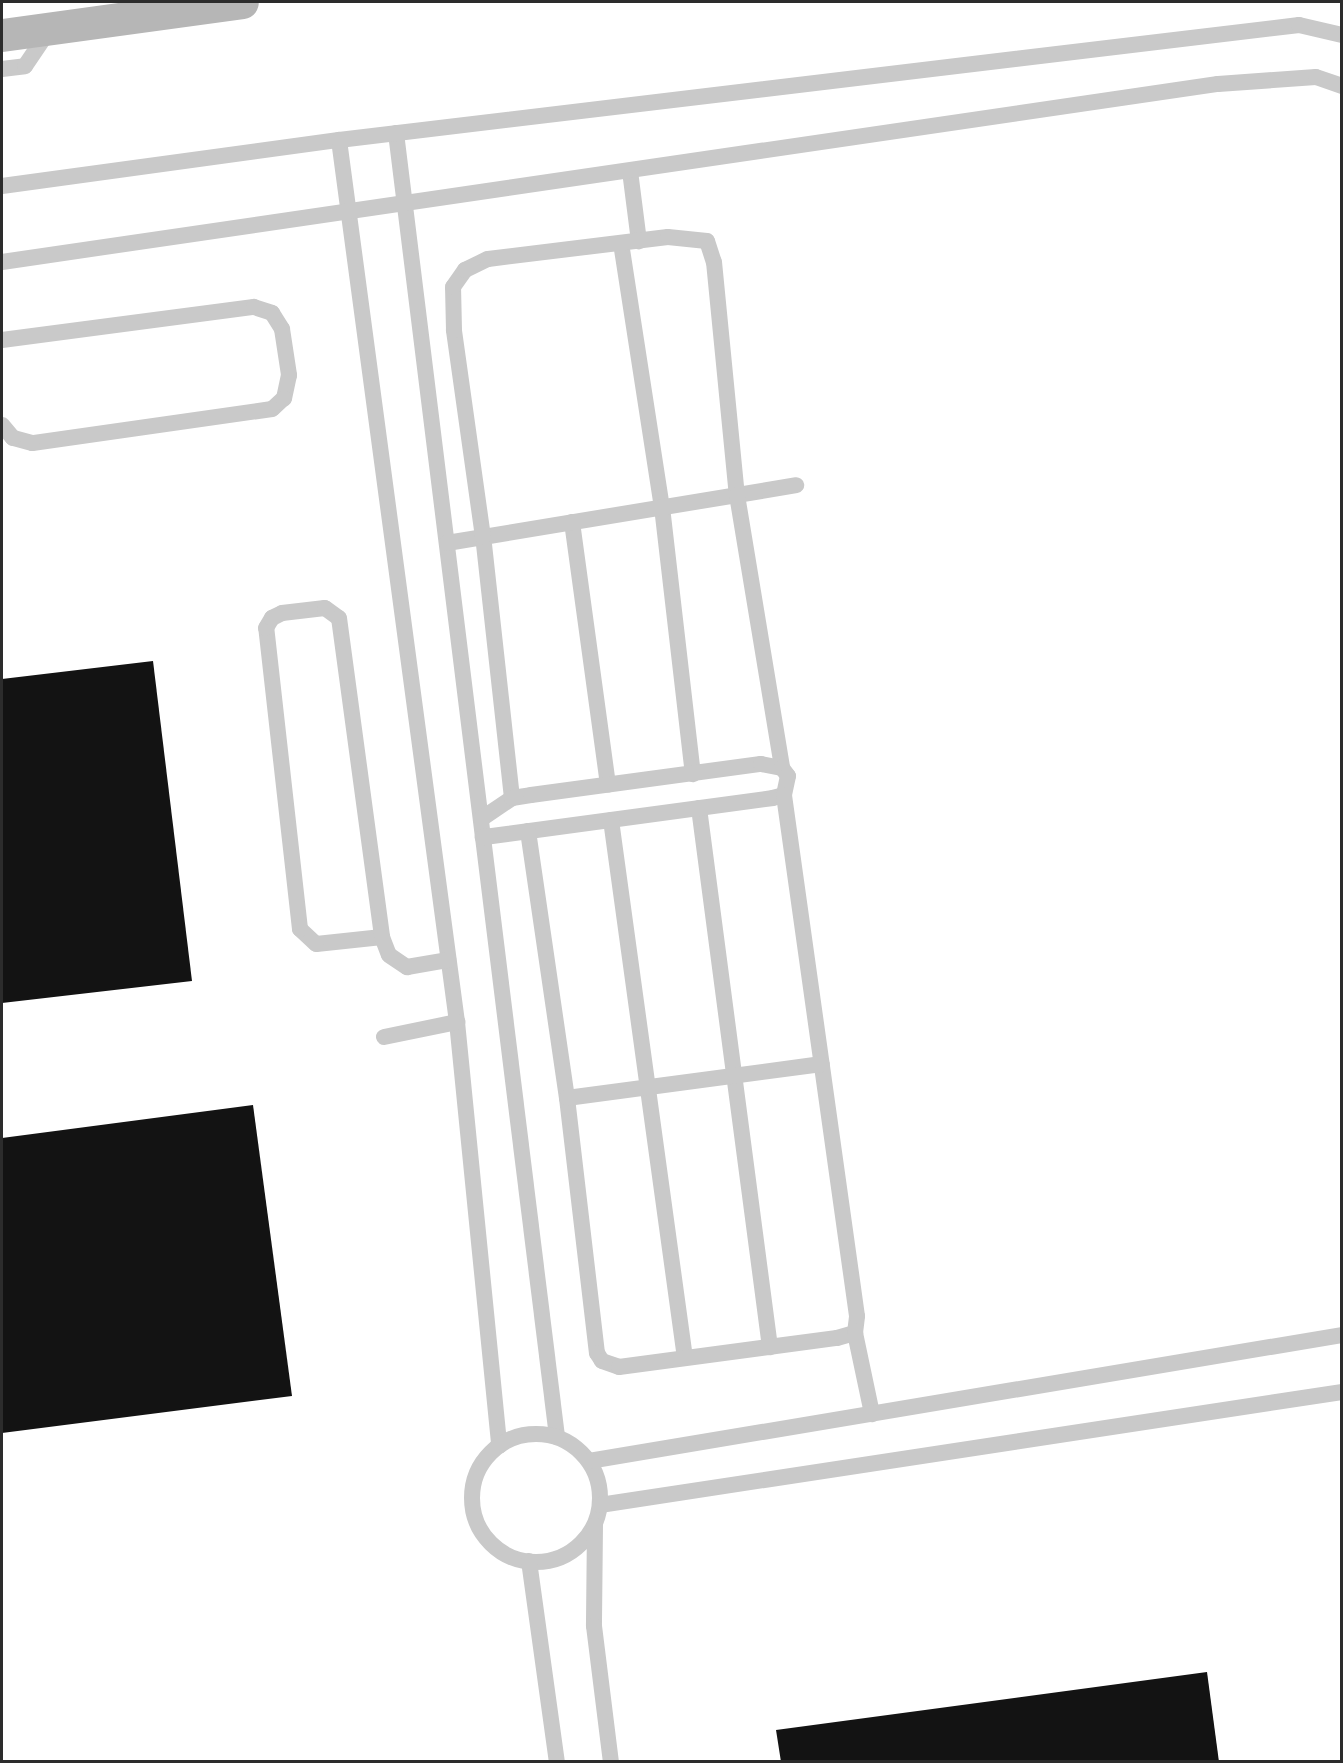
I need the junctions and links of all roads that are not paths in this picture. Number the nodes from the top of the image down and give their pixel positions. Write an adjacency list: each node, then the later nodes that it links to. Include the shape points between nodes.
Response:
1 (242, 2): 2 (street)
2 (51, 28): 3 (street); 5 (lane, via 25,66)
3 (2, 34)
4 (1341, 36): 7 (lane, via 1299,25)
5 (2, 69)
6 (1341, 86): 9 (lane, via 1316,77 1218,84)
7 (396, 133): 8 (lane); 11 (lane)
8 (339, 140): 10 (lane); 12 (lane)
9 (630, 171): 11 (lane); 13 (lane)
10 (2, 186)
11 (405, 204): 12 (lane); 23 (lane)
12 (347, 213): 15 (lane); 35 (lane)
13 (639, 241): 14 (lane); 19 (lane, via 693,237 707,241 714,262)
14 (621, 243): 20 (lane); 22 (lane, via 488,259 465,270 453,287 454,330)
15 (2, 262)
16 (2, 340): 17 (lane, via 254,307 272,313 282,329 289,375 284,398 272,409 32,443 13,438)
17 (2, 425)
18 (796, 485): 19 (lane)
19 (737, 495): 20 (lane); 24 (lane)
20 (662, 507): 21 (lane); 25 (lane)
21 (572, 522): 22 (lane); 26 (lane)
22 (483, 537): 23 (lane); 28 (lane)
23 (447, 543): 30 (lane)
24 (782, 768): 25 (lane, via 761,765); 27 (lane, via 788,776)
25 (693, 774): 26 (lane)
26 (608, 785): 28 (lane)
27 (784, 795): 29 (lane); 38 (lane)
28 (512, 798): 30 (lane)
29 (699, 808): 31 (lane); 39 (lane)
30 (481, 819): 33 (lane)
31 (611, 820): 32 (lane); 40 (lane)
32 (528, 831): 33 (lane); 41 (lane)
33 (483, 837): 48 (lane)
34 (382, 937): 34 (lane, via 339,618 325,608 282,613 272,618 266,628 300,929 316,944); 35 (lane, via 389,954 407,967)
35 (448, 960): 36 (lane)
36 (457, 1022): 37 (lane); 49 (lane)
37 (384, 1037)
38 (822, 1064): 39 (lane); 42 (lane, via 857,1316)
39 (737, 1076): 40 (lane); 44 (lane)
40 (648, 1088): 41 (lane); 45 (lane)
41 (567, 1098): 45 (lane, via 597,1353 611,1367)
42 (855, 1333): 44 (lane); 47 (lane)
43 (1341, 1335): 47 (lane)
44 (770, 1347): 45 (lane)
45 (685, 1358)
46 (1341, 1392): 51 (lane)
47 (872, 1413): 50 (lane)
48 (557, 1437): 49 (lane, via 517,1436); 50 (lane, via 575,1446)
49 (499, 1446): 53 (lane, via 483,1461 474,1481 472,1503 478,1525 491,1543 509,1556)
50 (589, 1461): 51 (lane, via 599,1482)
51 (600, 1505): 52 (lane)
52 (595, 1525): 53 (lane, via 568,1554); 55 (lane, via 594,1626)
53 (528, 1561): 54 (lane)
54 (557, 1761)
55 (610, 1761)

